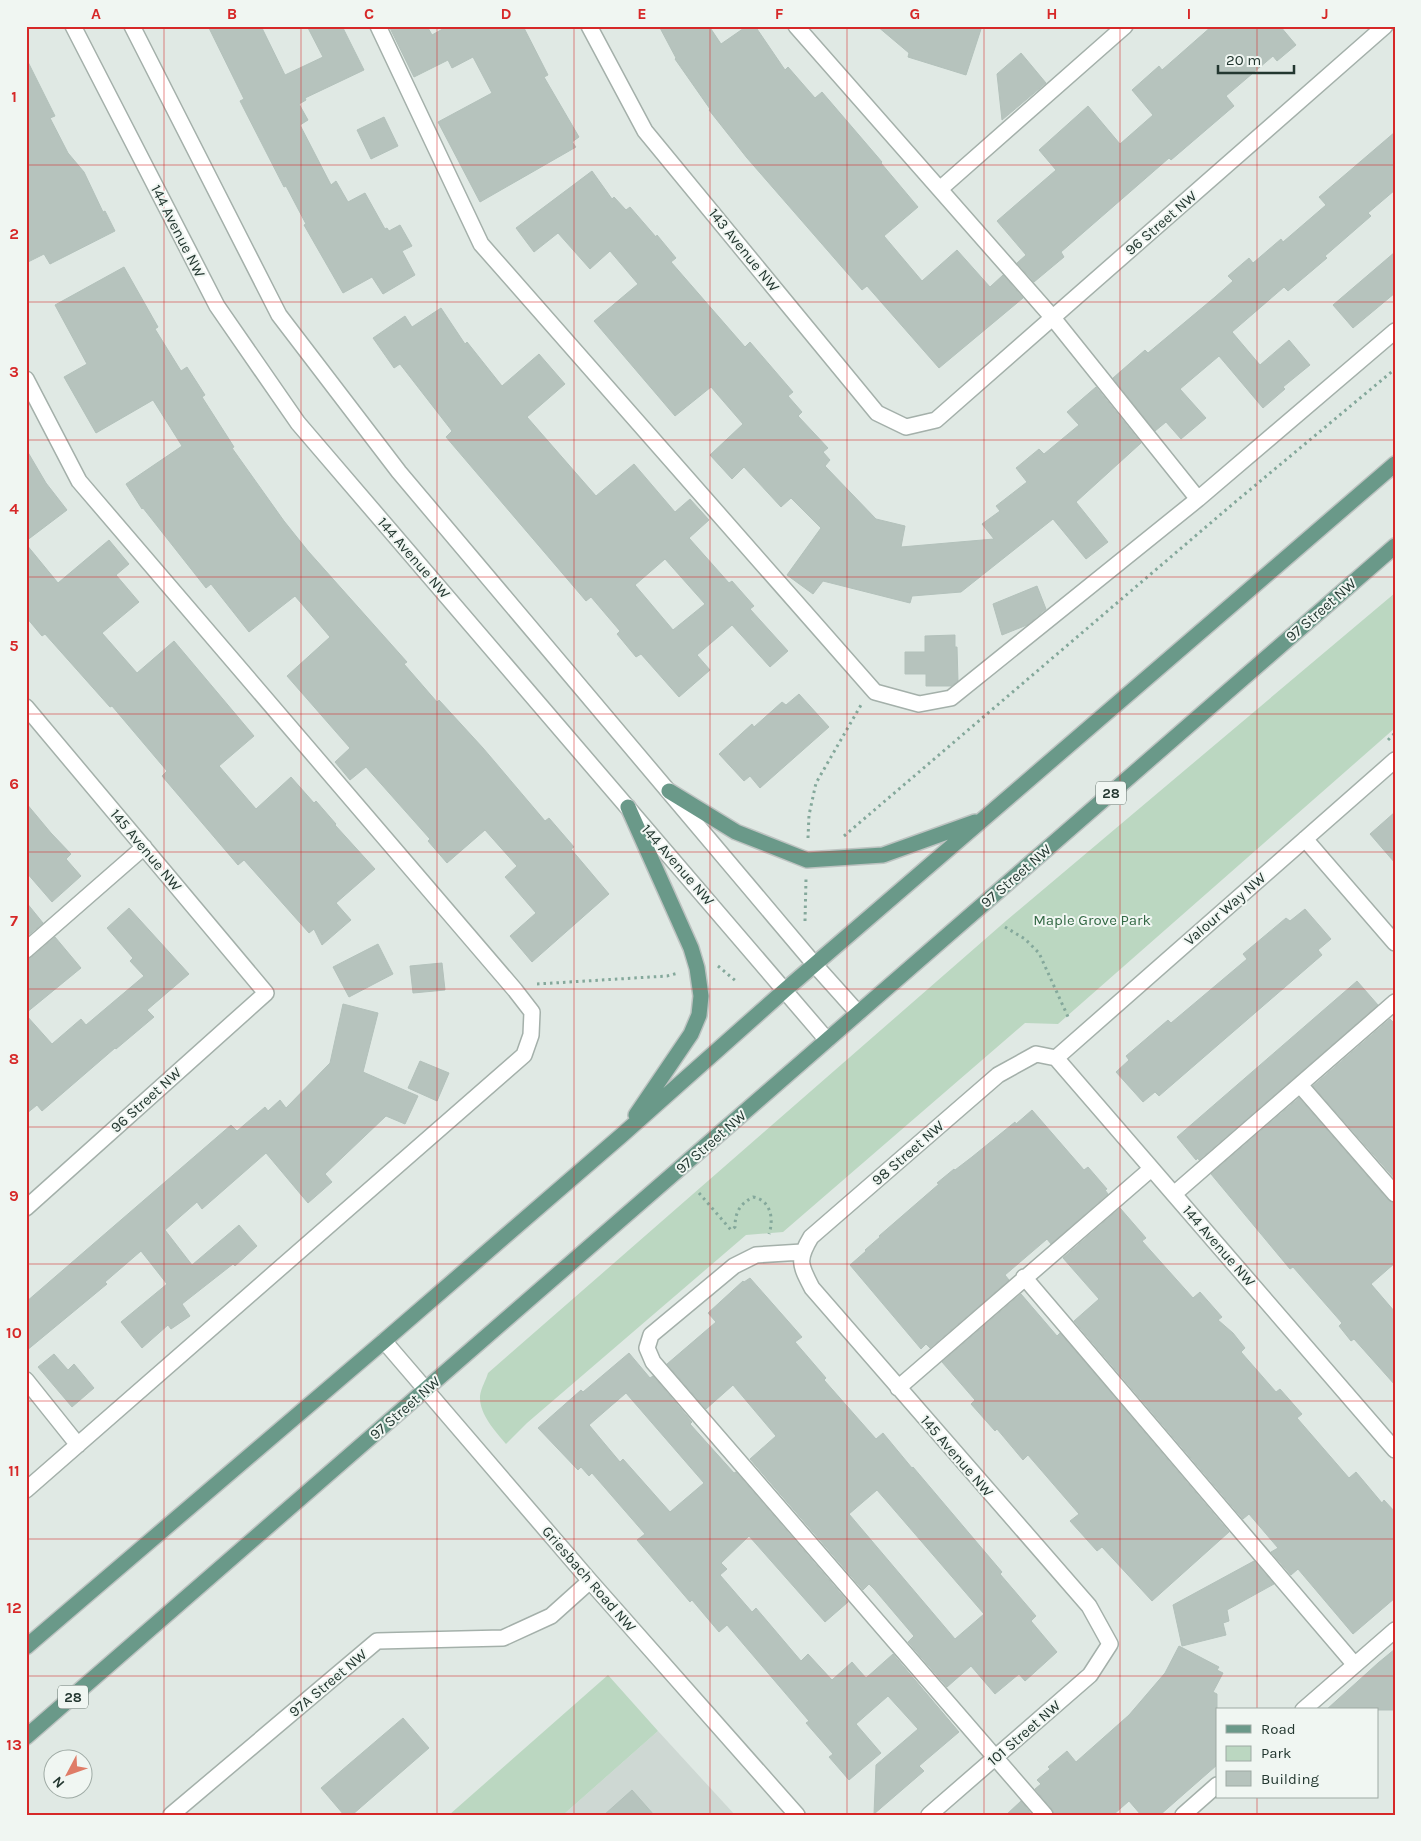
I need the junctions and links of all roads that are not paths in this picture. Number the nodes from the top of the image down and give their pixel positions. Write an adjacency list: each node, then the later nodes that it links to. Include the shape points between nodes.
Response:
1 (73, 26): 19 (street, 144 Avenue NW, via 217,306 298,423)
2 (132, 26): 18 (street, via 279,315 399,472)
3 (378, 26): 14 (street, via 481,244 875,692 919,704 951,698)
4 (589, 26): 12 (street, 143 Avenue NW, via 646,131 877,412 906,427)
5 (796, 26): 8 (street)
6 (1126, 26): 8 (street)
7 (1385, 26): 9 (street, 96 Street NW)
8 (940, 189): 9 (street)
9 (1053, 318): 12 (street, 96 Street NW); 14 (street)
10 (1395, 331): 14 (street)
11 (26, 379): 44 (street, via 79,481 532,1012 531,1035 524,1055)
12 (936, 420)
13 (1395, 464): 20 (main road)
14 (1198, 499)
15 (1395, 546): 29 (main road, 97 Street NW / 28)
16 (26, 707): 22 (street, 145 Avenue NW)
17 (1395, 760): 21 (street, Valour Way NW)
18 (669, 792): 20 (main road, via 736,832 807,860 883,855); 25 (street)
19 (628, 807): 26 (street, 144 Avenue NW); 33 (main road, via 692,948 701,996 699,1015 691,1034)
20 (983, 819): 25 (main road)
21 (1305, 839): 23 (street); 31 (street, Valour Way NW)
22 (144, 847): 24 (street); 27 (street, 145 Avenue NW)
23 (1395, 943)
24 (26, 950)
25 (815, 965): 26 (main road); 29 (street)
26 (785, 990): 30 (street, 144 Avenue NW); 33 (main road)
27 (266, 993): 37 (street, 96 Street NW)
28 (1395, 1002): 32 (street)
29 (858, 1013): 30 (main road, 97 Street NW / 28)
30 (827, 1040): 43 (main road, 97 Street NW)
31 (1056, 1058): 34 (street, 144 Avenue NW); 38 (street, 98 Street NW, via 1036,1054 998,1076 811,1237)
32 (1300, 1085): 35 (street); 36 (street)
33 (622, 1135): 40 (main road)
34 (1151, 1169): 35 (street, 144 Avenue NW); 39 (street)
35 (1174, 1194): 45 (street, 144 Avenue NW)
36 (1395, 1194)
37 (26, 1208)
38 (802, 1252): 42 (street, 145 Avenue NW, via 802,1269 812,1288); 54 (street, via 756,1255 734,1266 651,1335 648,1348 653,1362)
39 (1024, 1277): 42 (street); 51 (street)
40 (384, 1341): 43 (street, Griesbach Road NW); 50 (main road)
41 (26, 1380): 44 (street)
42 (898, 1388): 49 (street, 145 Avenue NW, via 1089,1606)
43 (426, 1390): 47 (street, Griesbach Road NW); 53 (main road, 97 Street NW / 28)
44 (78, 1445): 46 (street)
45 (1395, 1450)
46 (26, 1490)
47 (590, 1581): 56 (street, 97A Street NW, via 550,1616 503,1638 377,1641); 57 (street, Griesbach Road NW)
48 (1395, 1630): 51 (street)
49 (1110, 1644): 54 (street, 101 Street NW, via 1090,1675)
50 (26, 1647)
51 (1355, 1665): 52 (street)
52 (1305, 1708)
53 (26, 1737)
54 (996, 1758): 58 (street, 101 Street NW); 59 (street)
55 (1216, 1786): 60 (street)
56 (171, 1815)
57 (797, 1815)
58 (929, 1815)
59 (1044, 1815)
60 (1183, 1815)

